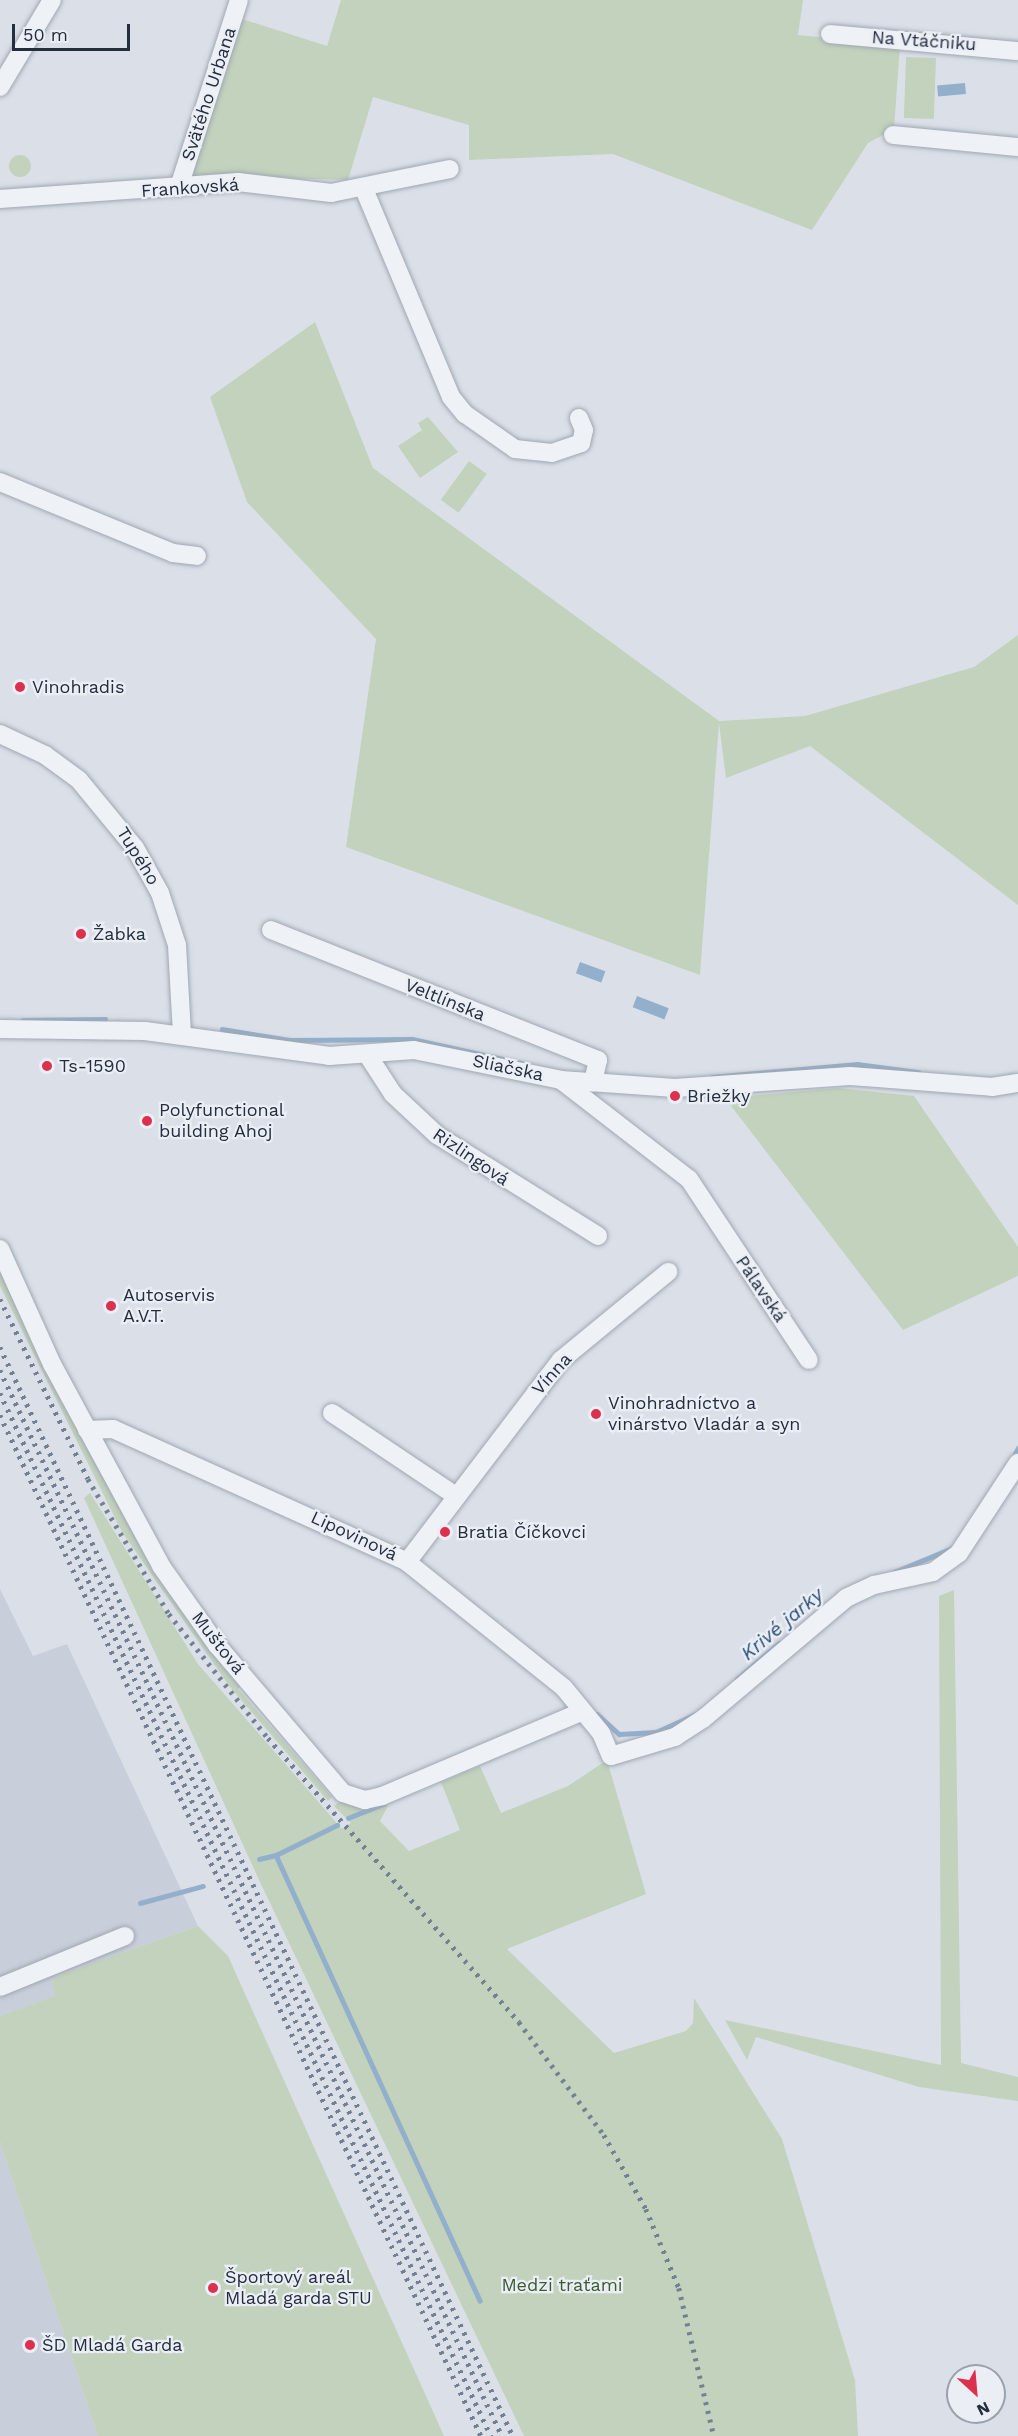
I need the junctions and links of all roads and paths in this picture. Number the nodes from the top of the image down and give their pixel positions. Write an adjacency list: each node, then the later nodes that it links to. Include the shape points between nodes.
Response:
1 (52, 0): 5 (street)
2 (239, 0): 9 (street, Svätého Urbana)
3 (830, 34): 4 (street, Na Vtáčniku)
4 (1018, 51)
5 (0, 87)
6 (893, 135): 7 (street)
7 (1018, 147)
8 (450, 169): 10 (street, Frankovská)
9 (179, 187): 10 (street, Frankovská, via 238,182 331,193); 11 (street, Frankovská)
10 (364, 189): 12 (street, via 451,397 465,414 515,449 552,453 581,443 584,430)
11 (0, 199)
12 (579, 418)
13 (0, 482): 14 (street, via 173,553)
14 (197, 556)
15 (0, 734): 18 (street, Tupého, via 45,755 79,780 135,848 160,893 177,945)
16 (271, 930): 21 (street, Veltlínska, via 598,1060)
17 (0, 1029): 18 (street, Sliačska)
18 (182, 1035): 19 (street, Sliačska, via 292,1053)
19 (367, 1054): 20 (street, Sliačska, via 414,1050); 23 (street, Rizlingová, via 393,1094 437,1135)
20 (561, 1080): 21 (street, Sliačska); 26 (street, Pálavská, via 688,1179)
21 (593, 1082): 22 (street, Sliačska, via 675,1089 850,1076 992,1087)
22 (1018, 1083)
23 (598, 1236)
24 (0, 1249): 28 (street, Muštová)
25 (668, 1272): 30 (street, Vínna, via 561,1360)
26 (809, 1360)
27 (332, 1413): 30 (street)
28 (87, 1430): 31 (street, Lipovinová, via 112,1429); 32 (street, Muštová, via 182,1597 343,1793 366,1800 382,1796)
29 (1018, 1464): 32 (street, Lipovinová, via 959,1553 933,1572 874,1585 846,1598 703,1719 675,1737 611,1756 601,1733)
30 (456, 1496): 31 (street, Vínna)
31 (407, 1562): 32 (street, Lipovinová, via 527,1655)
32 (581, 1712)
33 (125, 1936): 34 (street)
34 (0, 1987)

